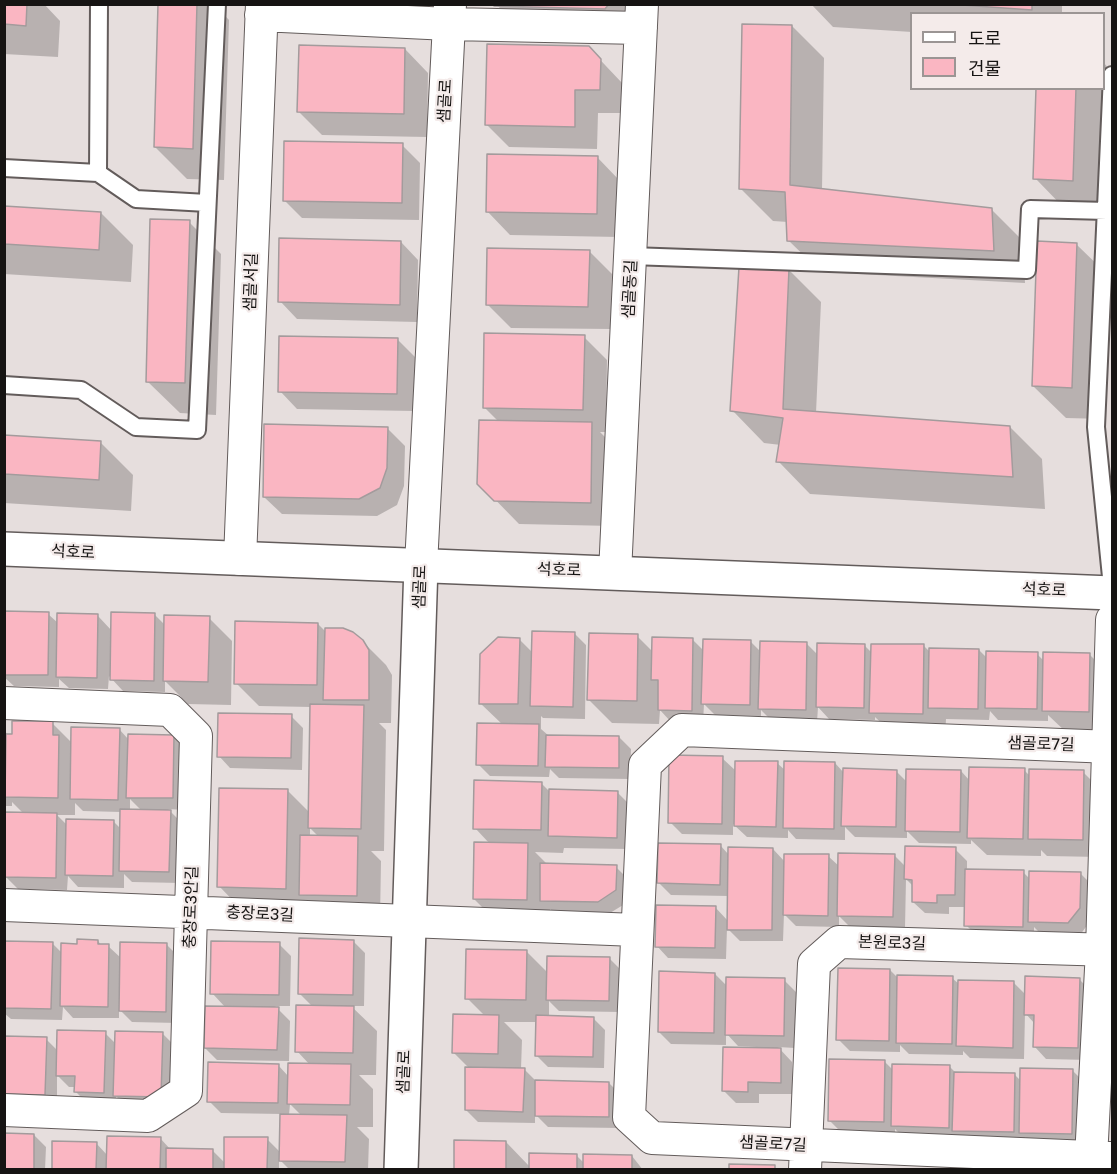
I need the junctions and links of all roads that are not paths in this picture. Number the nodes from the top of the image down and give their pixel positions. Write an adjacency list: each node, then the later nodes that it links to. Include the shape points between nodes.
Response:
1 (99, 4): 8 (lane)
2 (217, 4): 9 (lane)
3 (261, 10): 4 (street); 16 (street, 샘골서길)
4 (450, 14): 5 (street); 17 (street, 샘골로)
5 (641, 16): 11 (street, 샘골동길)
6 (1113, 75): 10 (lane)
7 (4, 168): 8 (lane)
8 (98, 173): 9 (lane, via 136,199)
9 (207, 203): 13 (lane, via 196,430 136,427 81,390)
10 (1107, 211): 11 (lane, via 1030,209 1027,270); 12 (lane)
11 (631, 256): 18 (street, 샘골동길)
12 (1108, 292): 14 (lane)
13 (4, 385)
14 (1104, 427): 19 (lane)
15 (4, 549): 16 (main road, 석호로)
16 (240, 559): 17 (main road, 석호로)
17 (421, 565): 18 (main road, 석호로); 26 (main road, 샘골로)
18 (615, 573): 20 (main road, 석호로)
19 (1113, 587)
20 (1113, 593)
21 (1113, 620): 23 (street)
22 (4, 703): 25 (street, 충장로3안길, via 170,710 196,736)
23 (1111, 747): 27 (street, 샘골로7길, via 682,730 645,765); 28 (street)
24 (4, 905): 25 (street, 충장로3길)
25 (191, 911): 26 (street, 충장로3길); 29 (street, 충장로3안길, via 186,1092 148,1116)
26 (408, 921): 27 (street); 32 (main road, 샘골로)
27 (636, 930): 30 (street, 샘골로7길, via 629,1117 651,1138)
28 (1107, 950): 30 (street, 본원로3길, via 839,942 814,964); 31 (street)
29 (4, 1110)
30 (805, 1157): 31 (street, 샘골로7길)
31 (1102, 1158)
32 (401, 1170)

